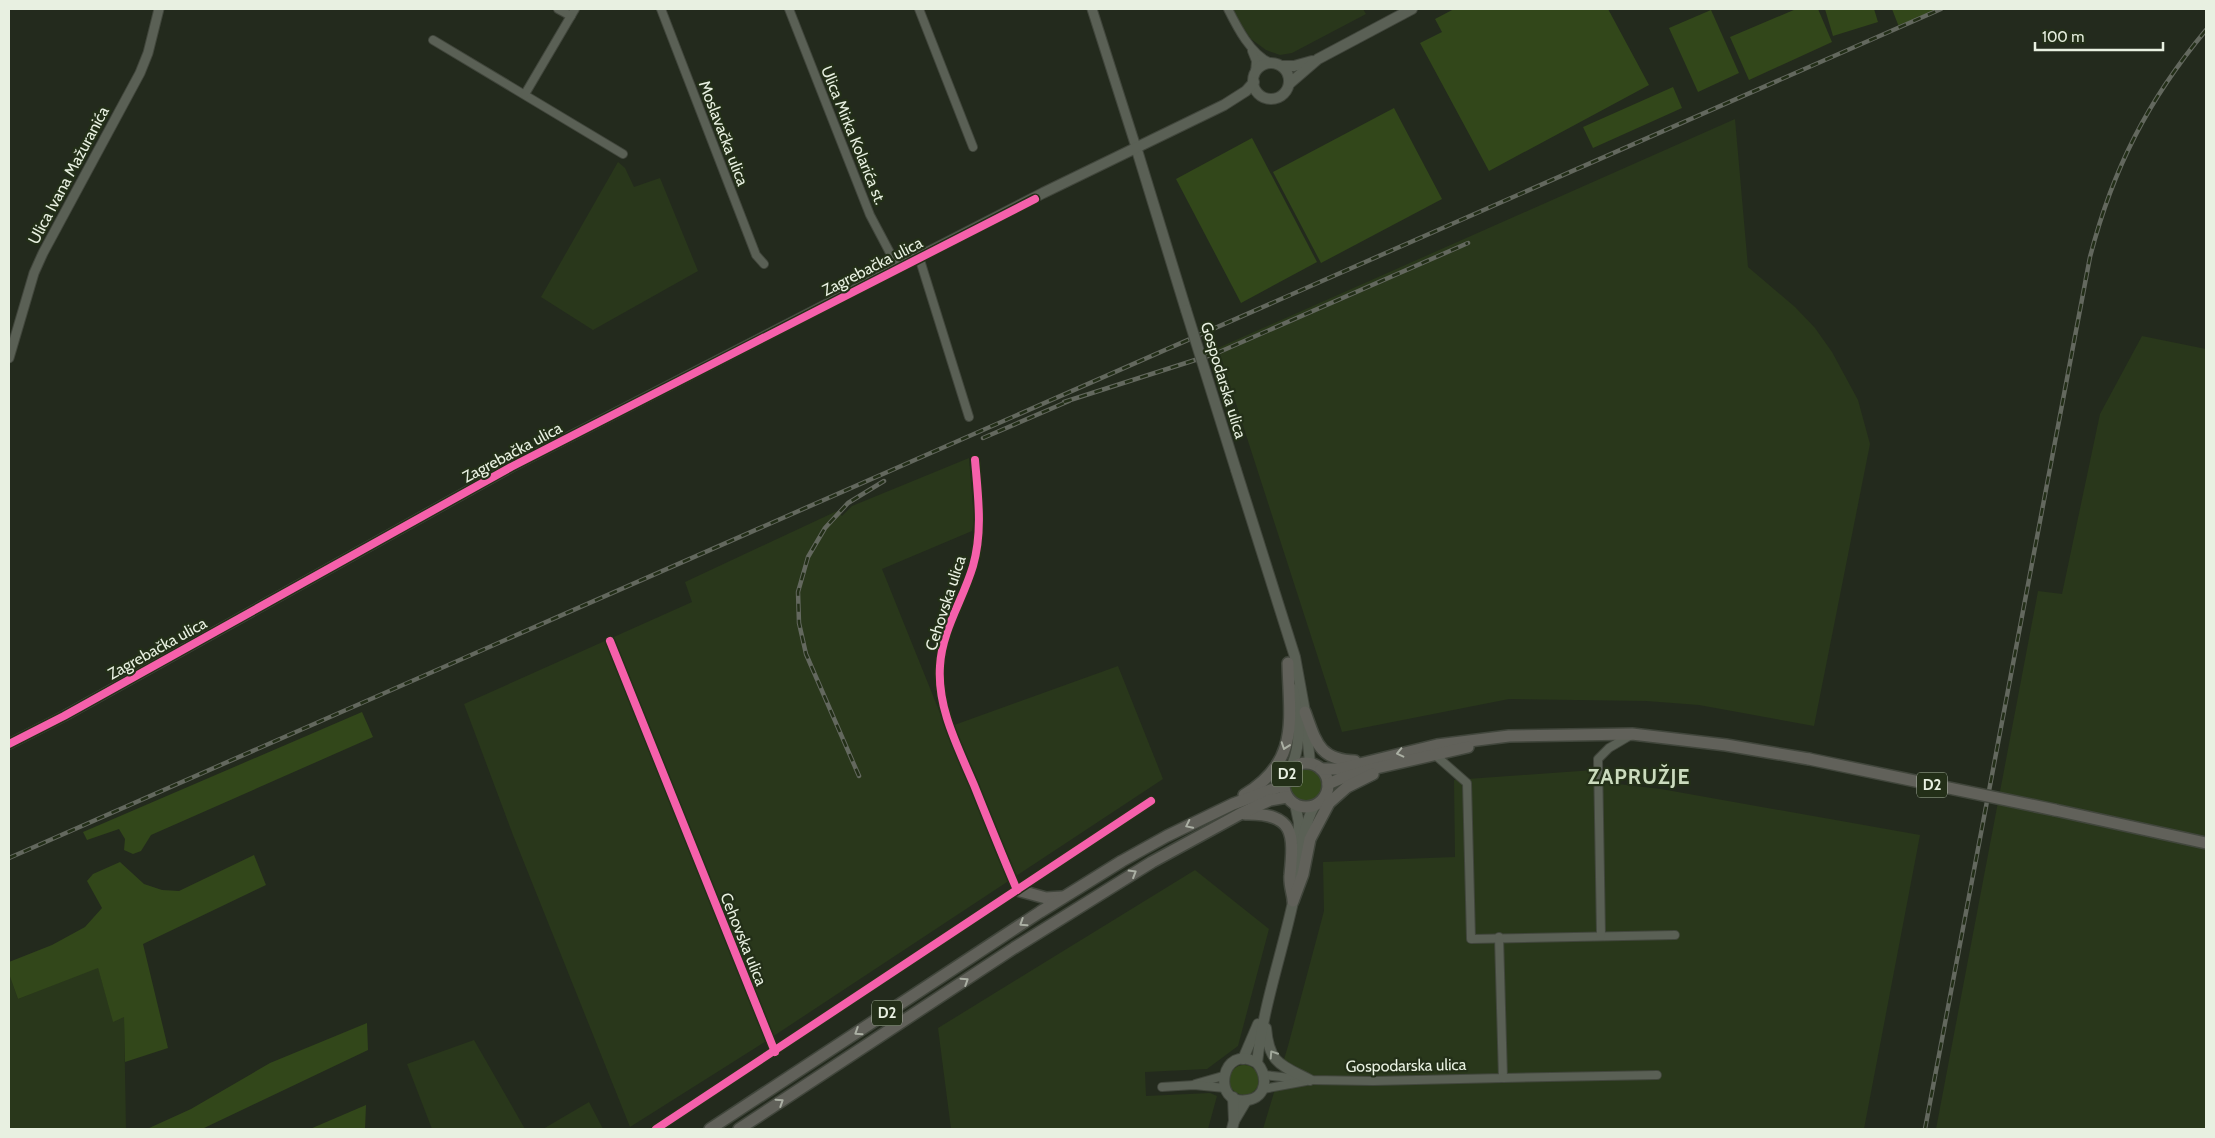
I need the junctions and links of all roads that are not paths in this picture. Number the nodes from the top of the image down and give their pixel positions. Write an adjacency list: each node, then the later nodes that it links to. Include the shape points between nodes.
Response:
1 (159, 9): 26 (street, Ulica Ivana Mažuranića, via 140,73 34,274)
2 (558, 9): 9 (street)
3 (661, 9): 24 (street, Moslavačka ulica, via 756,255)
4 (789, 9): 25 (street, Ulica Mirka Kolarića st., via 870,215)
5 (919, 9): 20 (street)
6 (1092, 9): 21 (street, Gospodarska ulica)
7 (1228, 9): 11 (street)
8 (1412, 9): 12 (main road, Zagrebačka ulica)
9 (573, 12): 17 (street)
10 (433, 40): 17 (street)
11 (1251, 47): 13 (street); 15 (street, via 1256,60)
12 (1318, 59): 14 (main road, Zagrebačka ulica); 16 (main road, Zagrebačka ulica)
13 (1271, 63): 14 (main road, Zagrebačka ulica); 15 (main road, Zagrebačka ulica, via 1262,66)
14 (1282, 66): 16 (main road, via 1288,74)
15 (1254, 78): 18 (main road, via 1257,92); 19 (main road, Zagrebačka ulica, via 1246,91)
16 (1289, 84): 18 (main road, Zagrebačka ulica, via 1280,96)
17 (525, 94): 22 (street)
18 (1265, 98): 19 (main road, Zagrebačka ulica)
19 (1224, 105): 21 (main road, Zagrebačka ulica)
20 (973, 147)
21 (1136, 147): 23 (main road, Zagrebačka ulica); 29 (main road, Gospodarska ulica, bridge)
22 (622, 154)
23 (919, 257): 25 (main road, Zagrebačka ulica); 27 (street, Zagrebačka ulica)
24 (764, 264)
25 (898, 268): 35 (main road, Zagrebačka ulica, via 511,467)
26 (9, 358)
27 (969, 417)
28 (975, 460): 49 (street, Cehovska ulica, via 980,530 972,568 947,630 940,684 947,720)
29 (1287, 635): 31 (main road); 32 (main road, Gospodarska ulica, via 1300,677)
30 (610, 641): 56 (street, Cehovska ulica)
31 (1288, 663): 40 (main road, via 1300,735); 46 (main road, one-way to 46, via 1291,720 1287,743 1267,778)
32 (1305, 712): 37 (main road, via 1318,746 1327,755 1344,761); 38 (main road, Gospodarska ulica)
33 (1632, 734): 34 (main road, D2); 47 (main road, D2, bridge, via 1809,759); 53 (street, via 1598,759)
34 (1528, 736): 36 (main road, D2); 37 (main road, D2, one-way to 37, via 1462,740)
35 (9, 744)
36 (1434, 754): 39 (main road, D2); 54 (street, via 1467,783 1471,938)
37 (1372, 760): 38 (main road, D2, via 1339,769)
38 (1316, 766): 40 (main road, D2, via 1297,765); 41 (main road, D2)
39 (1385, 766): 41 (main road, D2); 51 (main road, via 1346,787 1328,803 1310,839 1303,874)
40 (1292, 768): 42 (main road, D2)
41 (1328, 784): 45 (main road, D2, via 1325,796)
42 (1284, 785): 44 (main road, D2); 46 (main road, D2)
43 (1151, 801): 49 (street)
44 (1291, 801): 45 (main road, D2, via 1302,807); 46 (main road, D2, via 1270,800); 48 (main road, via 1299,823)
45 (1315, 805): 48 (main road, via 1306,823)
46 (1237, 809): 50 (main road, D2, one-way to 50, via 1168,836); 51 (main road, via 1268,815 1286,826 1292,844 1290,877); 73 (main road, D2, one-way to 46, via 1092,898)
47 (2206, 843)
48 (1297, 874): 51 (main road)
49 (1017, 890): 50 (main road, via 1046,898); 56 (street)
50 (1064, 896): 72 (main road, D2, one-way to 72)
51 (1293, 901): 55 (main road)
52 (1675, 934): 53 (street)
53 (1601, 936): 54 (street)
54 (1499, 938): 62 (street)
55 (1265, 1010): 57 (main road); 58 (main road); 63 (main road, one-way to 55, via 1274,1059 1267,1045)
56 (775, 1052): 71 (street)
57 (1243, 1059): 58 (main road); 61 (main road, via 1230,1064)
58 (1257, 1063): 59 (main road)
59 (1264, 1075): 63 (street, Gospodarska ulica); 67 (main road)
60 (1657, 1075): 62 (street, Gospodarska ulica)
61 (1223, 1076): 64 (street); 66 (main road)
62 (1503, 1078): 63 (street, Gospodarska ulica)
63 (1310, 1080): 67 (street, Gospodarska ulica)
64 (1194, 1084): 65 (street); 66 (street)
65 (1162, 1087)
66 (1225, 1088): 68 (main road)
67 (1262, 1089): 69 (main road, Gospodarska ulica)
68 (1232, 1097): 69 (main road); 70 (main road, Gospodarska ulica)
69 (1246, 1101): 70 (main road, Gospodarska ulica)
70 (1233, 1125)
71 (656, 1129)
72 (710, 1129)
73 (739, 1129)

